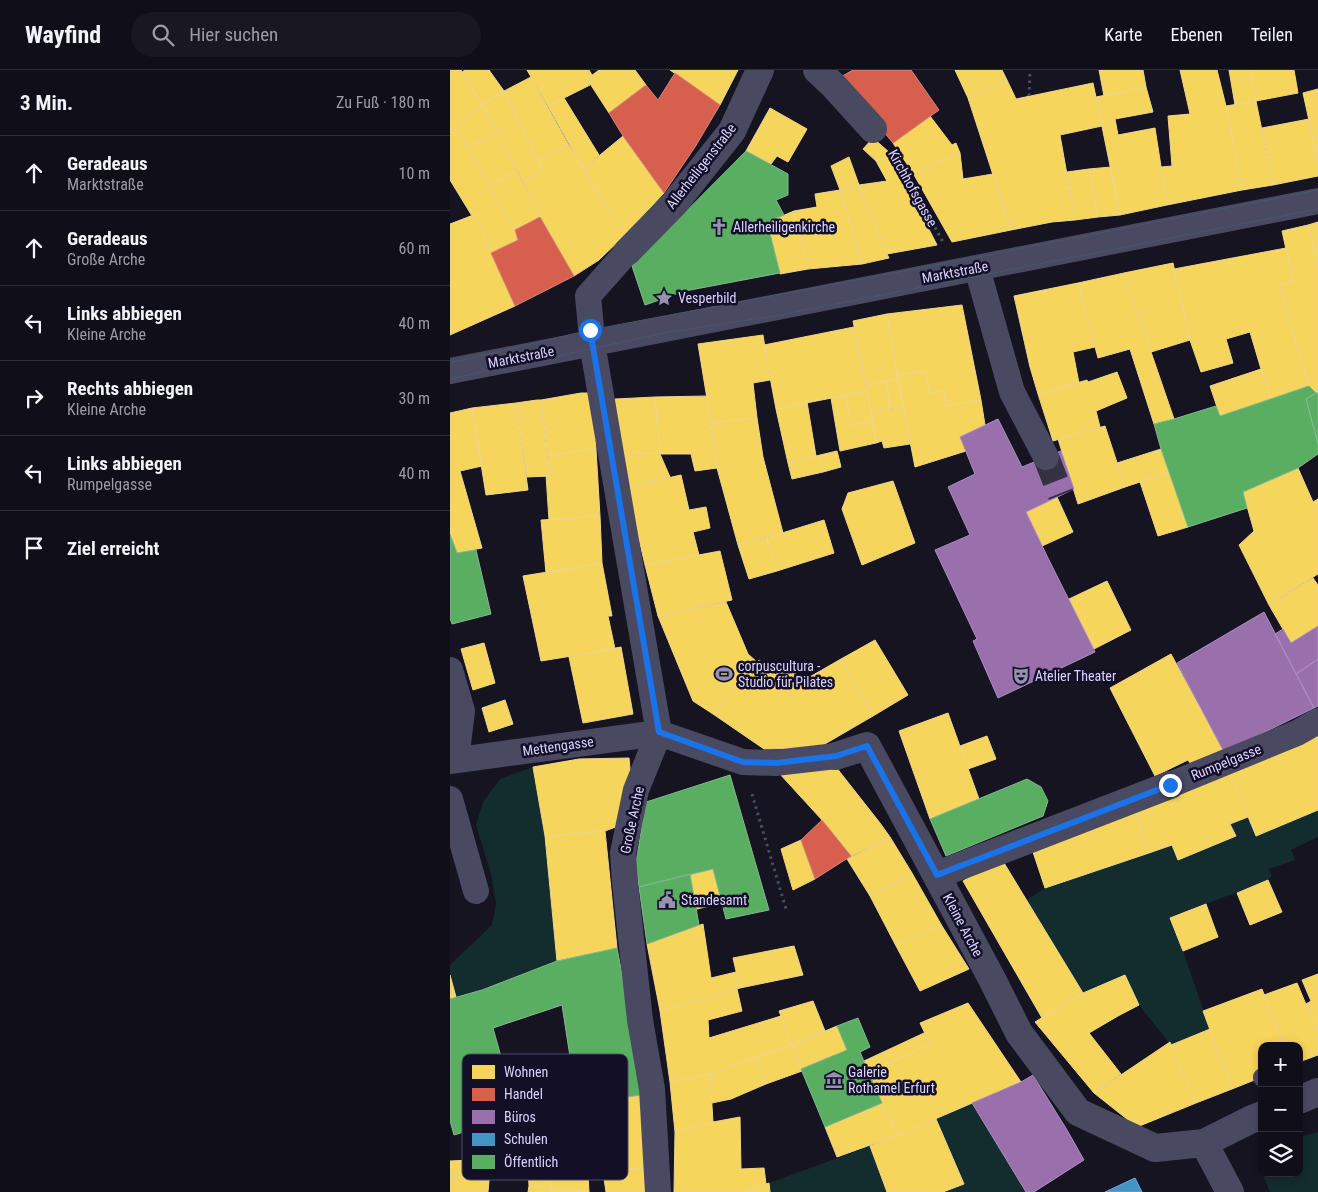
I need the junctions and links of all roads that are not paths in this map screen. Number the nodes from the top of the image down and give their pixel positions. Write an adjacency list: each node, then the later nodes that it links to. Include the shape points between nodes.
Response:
1 (760, 70): 5 (street, Allerheiligenstraße, via 732,131 674,204)
2 (817, 70): 3 (street)
3 (873, 129)
4 (1318, 200): 6 (street, Marktstraße)
5 (627, 252): 7 (street, via 588,296)
6 (978, 273): 7 (street, Marktstraße); 9 (street, Marktstraße, via 1012,392)
7 (592, 344): 8 (street, Marktstraße); 12 (street)
8 (450, 371)
9 (1046, 458)
10 (450, 670): 14 (street, Mettengasse, via 462,711)
11 (1318, 721): 15 (street, Rumpelgasse, via 1297,733)
12 (659, 732): 13 (street, Kleine Arche, via 743,762 776,763); 14 (street, Mettengasse); 23 (street, Große Arche, via 636,790 623,853 636,1021 652,1089)
13 (836, 756): 17 (street, Kleine Arche, via 867,746)
14 (453, 760)
15 (1170, 785): 17 (street, Rumpelgasse)
16 (450, 799): 18 (street)
17 (937, 875): 22 (street, Kleine Arche, via 1019,1032 1078,1112 1156,1148)
18 (476, 891)
19 (1318, 1092): 20 (street)
20 (1303, 1098)
21 (1258, 1117): 22 (street)
22 (1204, 1143): 24 (street)
23 (658, 1192)
24 (1230, 1192)

